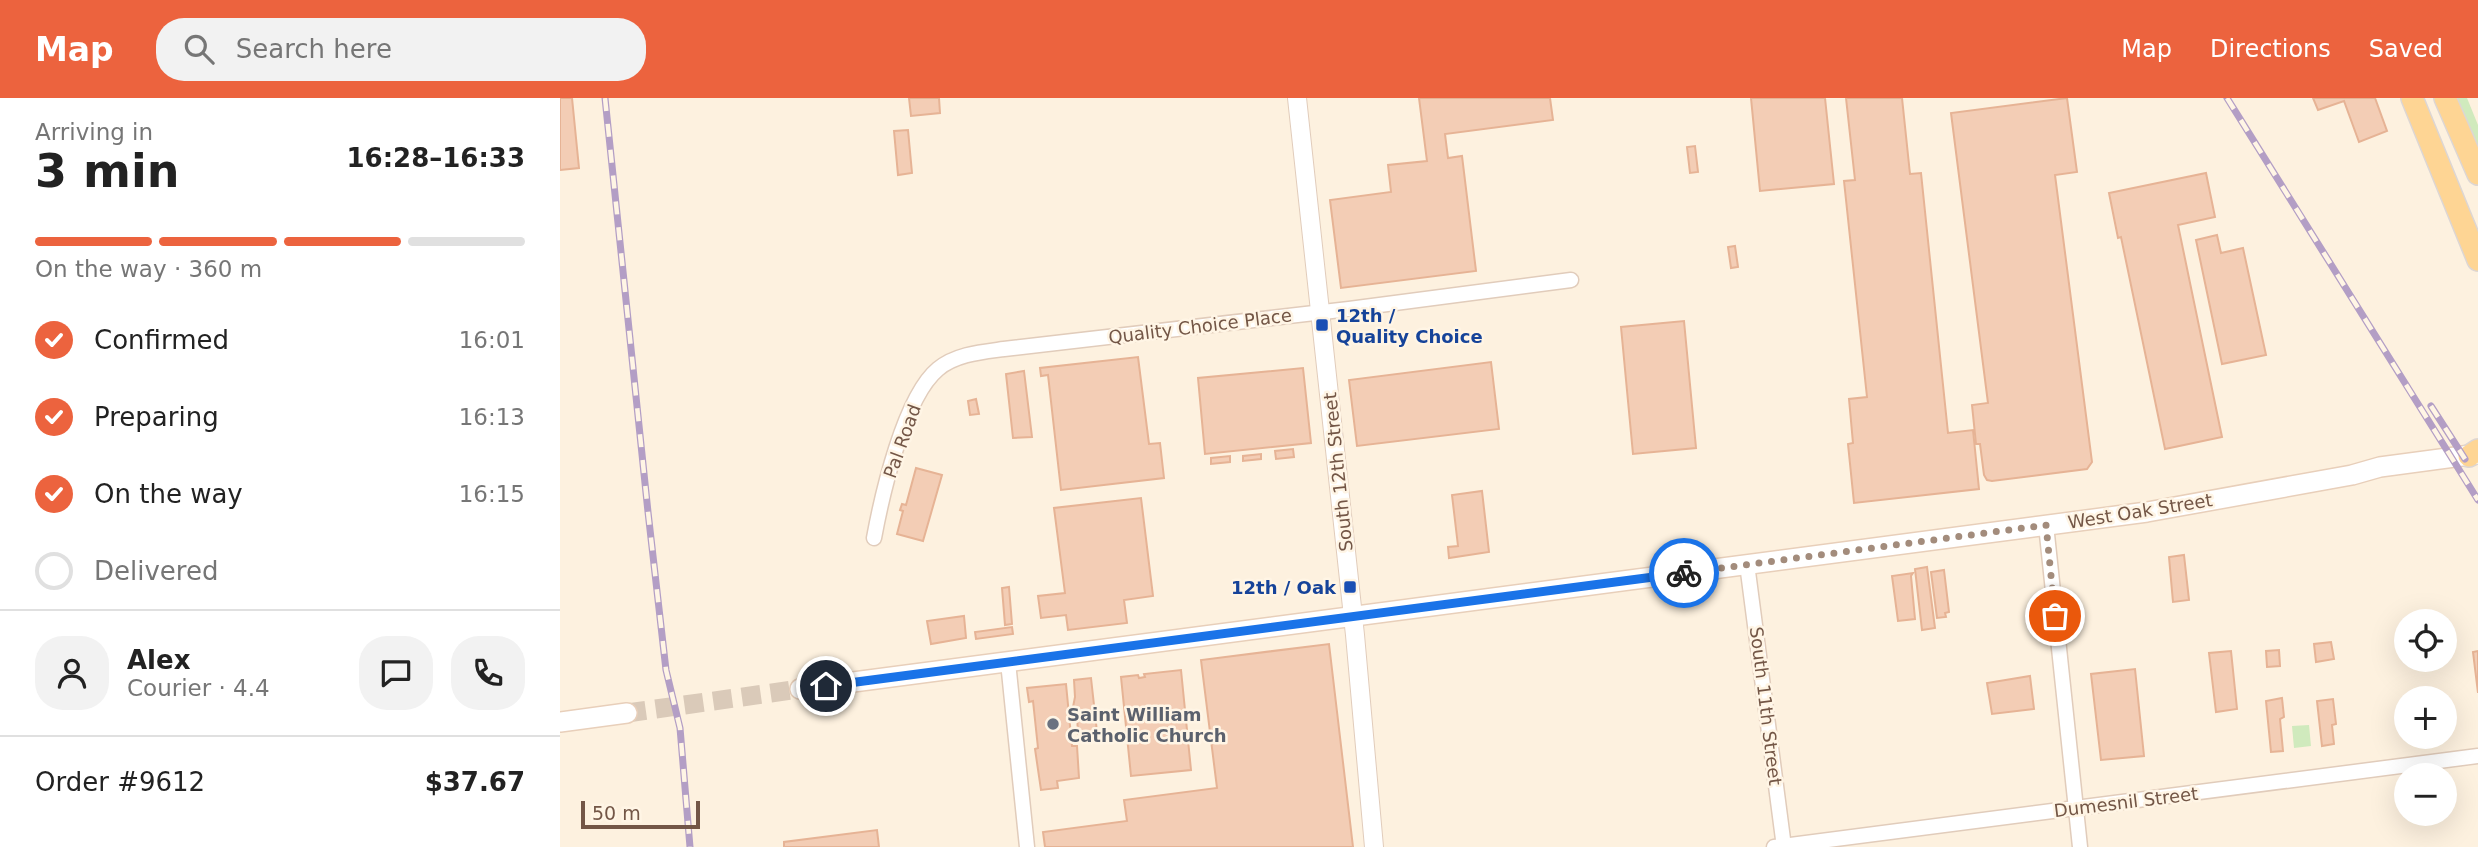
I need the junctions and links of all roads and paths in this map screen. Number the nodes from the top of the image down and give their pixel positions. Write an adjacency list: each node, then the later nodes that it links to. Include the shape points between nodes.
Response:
1 (1297, 98): 7 (street, South 12th Street)
2 (2412, 98): 5 (main road)
3 (2445, 98): 4 (main road)
4 (2478, 174)
5 (2478, 260)
6 (1571, 280): 7 (street, Quality Choice Place)
7 (1321, 312): 8 (street, Quality Choice Place, via 995,350); 13 (street, South 12th Street)
8 (955, 359): 11 (street, Pal Road, via 938,369 924,386 906,422)
9 (2475, 453): 10 (main road, West Oak Street, via 2147,512)
10 (2046, 525): 12 (main road, West Oak Street); 19 (street)
11 (874, 538)
12 (1747, 565): 13 (main road, West Oak Street); 22 (street, South 11th Street)
13 (1353, 615): 14 (main road, West Oak Street); 21 (street, South 12th Street)
14 (1007, 662): 15 (main road, West Oak Street); 20 (street)
15 (800, 689)
16 (627, 713): 17 (main road)
17 (560, 722)
18 (2478, 756): 19 (street, Dumesnil Street)
19 (2076, 808): 22 (street, Dumesnil Street); 23 (street)
20 (1027, 847)
21 (1374, 847)
22 (1780, 847)
23 (2080, 847)

